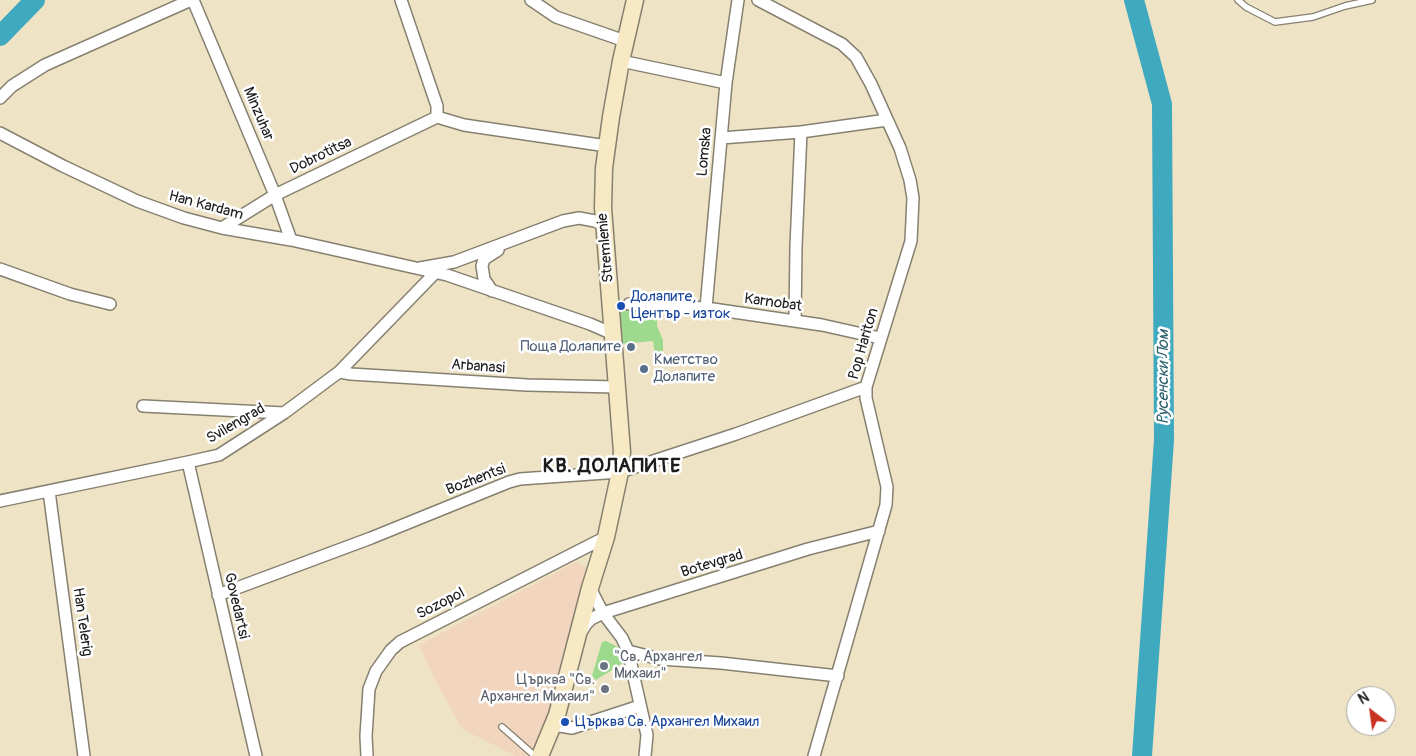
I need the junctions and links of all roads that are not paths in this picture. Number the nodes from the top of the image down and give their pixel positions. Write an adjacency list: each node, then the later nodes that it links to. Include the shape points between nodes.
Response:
1 (192, 0): 12 (street, via 27,74); 19 (street, Minzuhar)
2 (401, 0): 13 (street)
3 (531, 0): 9 (street, via 556,17)
4 (635, 0): 9 (street, Stremlenie)
5 (738, 0): 11 (street, Lomska)
6 (758, 0): 14 (street, Pop Hariton, via 849,50 867,77)
7 (1238, 0): 8 (lane, via 1275,22 1313,17)
8 (1372, 0)
9 (625, 41): 10 (street, Stremlenie)
10 (620, 61): 11 (street); 18 (street, Stremlenie)
11 (726, 83): 17 (street, Lomska)
12 (0, 98)
13 (437, 117): 18 (street, via 464,125); 19 (street, Dobrotitsa)
14 (887, 120): 15 (street); 33 (street, Pop Hariton, via 910,180 913,217 911,241)
15 (801, 132): 17 (street); 31 (street)
16 (0, 133): 21 (street, Han Kardam, via 137,201)
17 (721, 138): 30 (street, Lomska)
18 (606, 146): 20 (street, Stremlenie)
19 (276, 195): 21 (street, Dobrotitsa); 22 (street, Minzuhar)
20 (604, 226): 23 (street, via 579,218); 32 (street, Stremlenie)
21 (222, 228): 22 (street, Han Kardam)
22 (291, 240): 25 (street, Han Kardam)
23 (511, 240): 25 (street, via 454,262); 27 (street, via 484,259 482,272)
24 (0, 268): 28 (street, via 70,294)
25 (418, 268): 26 (street)
26 (434, 274): 27 (street); 34 (street, Svilengrad)
27 (492, 291): 32 (street)
28 (110, 304)
29 (629, 304): 30 (street, Karnobat)
30 (706, 308): 31 (street, Karnobat)
31 (795, 321): 33 (street, Karnobat)
32 (613, 334): 35 (street, Stremlenie)
33 (880, 338): 36 (street, Pop Hariton)
34 (339, 372): 35 (street, Arbanasi, via 527,385); 38 (street, Svilengrad)
35 (616, 387): 40 (street, Stremlenie, via 622,452)
36 (866, 387): 40 (street, Bozhentsi); 43 (street, Pop Hariton, via 887,487)
37 (143, 406): 38 (street)
38 (284, 413): 39 (street, Svilengrad, via 219,455)
39 (188, 462): 41 (street, Svilengrad); 46 (street, Govedartsi)
40 (620, 472): 44 (street, Stremlenie); 46 (street, Bozhentsi, via 509,482)
41 (49, 491): 42 (street, Svilengrad); 54 (street, Han Telerig)
42 (0, 501)
43 (879, 531): 47 (street, Botevgrad); 50 (street, Pop Hariton)
44 (606, 537): 45 (street, Stremlenie); 56 (street, Sozopol, via 400,642 391,650 376,671 369,689)
45 (590, 588): 47 (street); 48 (street, Stremlenie)
46 (218, 595): 55 (street, Govedartsi)
47 (603, 613): 48 (street, Botevgrad, via 586,624); 49 (street)
48 (573, 651): 52 (street, Stremlenie)
49 (628, 651): 50 (street, via 660,658); 51 (street)
50 (838, 676): 60 (street, Pop Hariton)
51 (640, 706): 52 (street, via 572,728); 59 (street, via 647,735)
52 (554, 725): 58 (street, Stremlenie)
53 (502, 727): 57 (lane)
54 (84, 756)
55 (256, 756)
56 (367, 756)
57 (535, 756)
58 (540, 756)
59 (645, 756)
60 (814, 756)

